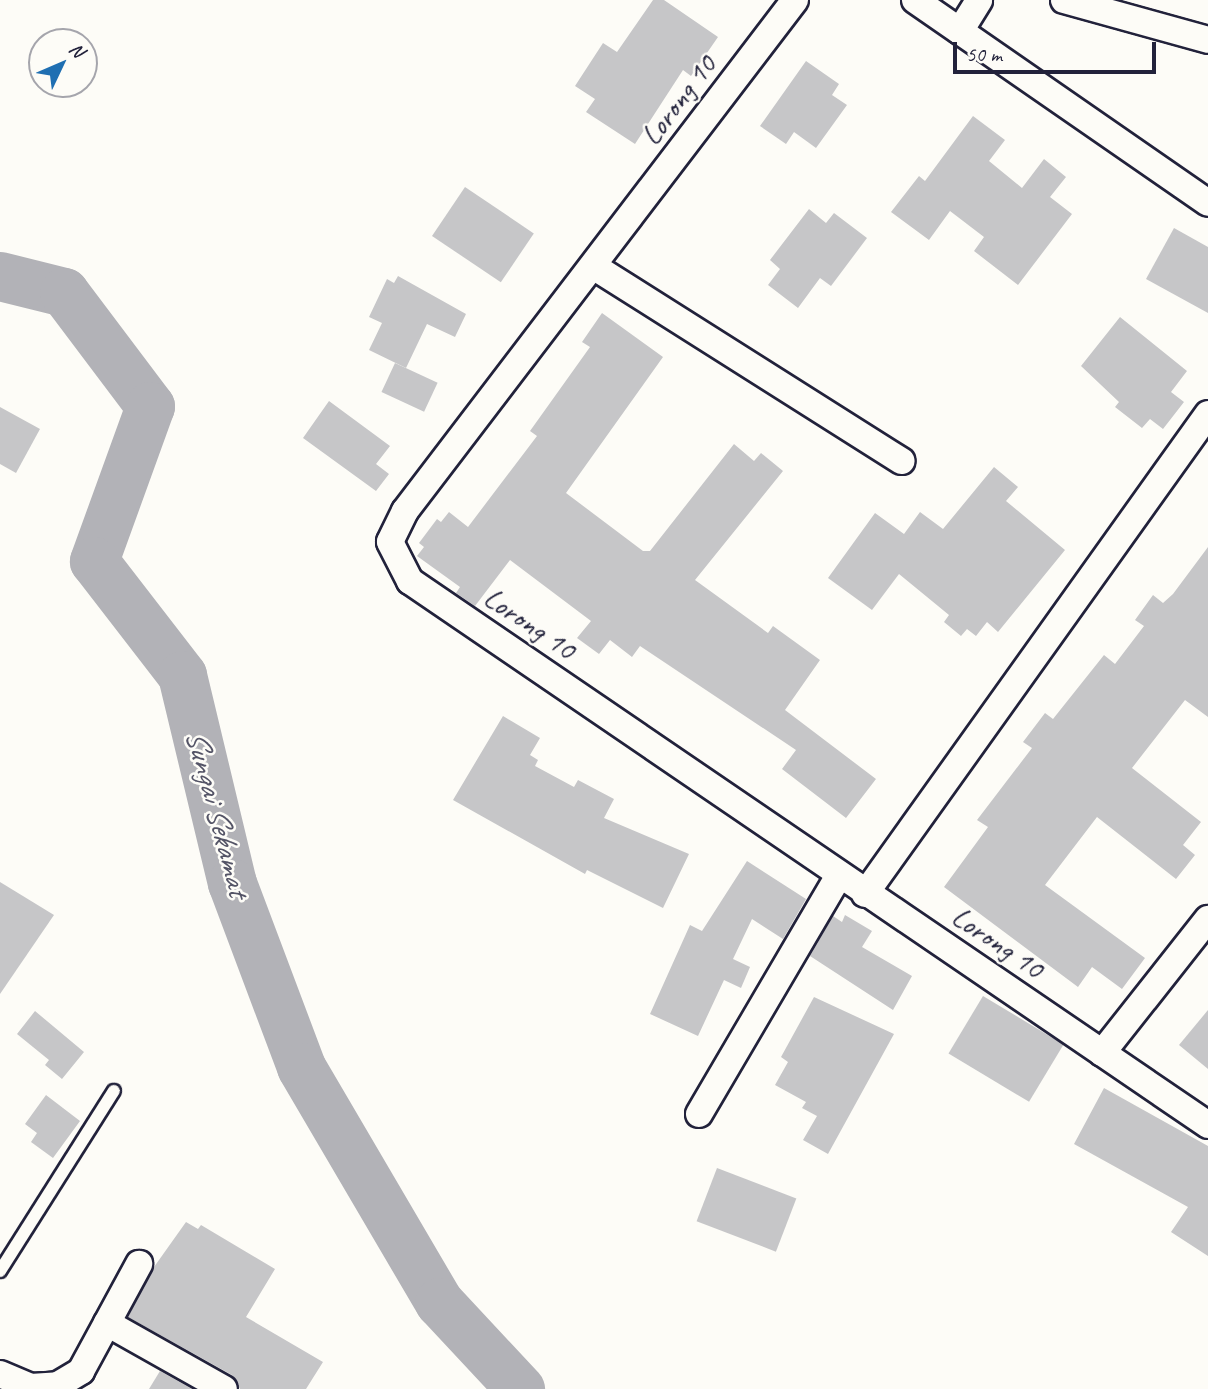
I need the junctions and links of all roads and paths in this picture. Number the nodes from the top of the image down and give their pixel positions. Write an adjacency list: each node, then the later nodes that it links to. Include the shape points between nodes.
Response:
1 (795, 0): 8 (street, Lorong 10)
2 (915, 0): 5 (street)
3 (979, 0): 5 (street)
4 (1064, 0): 6 (street)
5 (960, 31): 7 (street)
6 (1208, 40)
7 (1208, 202)
8 (593, 267): 10 (street); 11 (street, Lorong 10, via 405,511 390,542 410,581)
9 (1208, 414): 12 (street)
10 (901, 461)
11 (839, 875): 12 (street, Lorong 10); 16 (street)
12 (865, 894): 14 (street, Lorong 10)
13 (1208, 919): 14 (street)
14 (1102, 1053): 17 (street, Lorong 10)
15 (114, 1091): 19 (lane)
16 (699, 1114)
17 (1208, 1125)
18 (139, 1264): 20 (street)
19 (0, 1271)
20 (107, 1322): 21 (street, via 81,1371 58,1385 31,1387); 22 (street)
21 (0, 1374)
22 (224, 1389)

